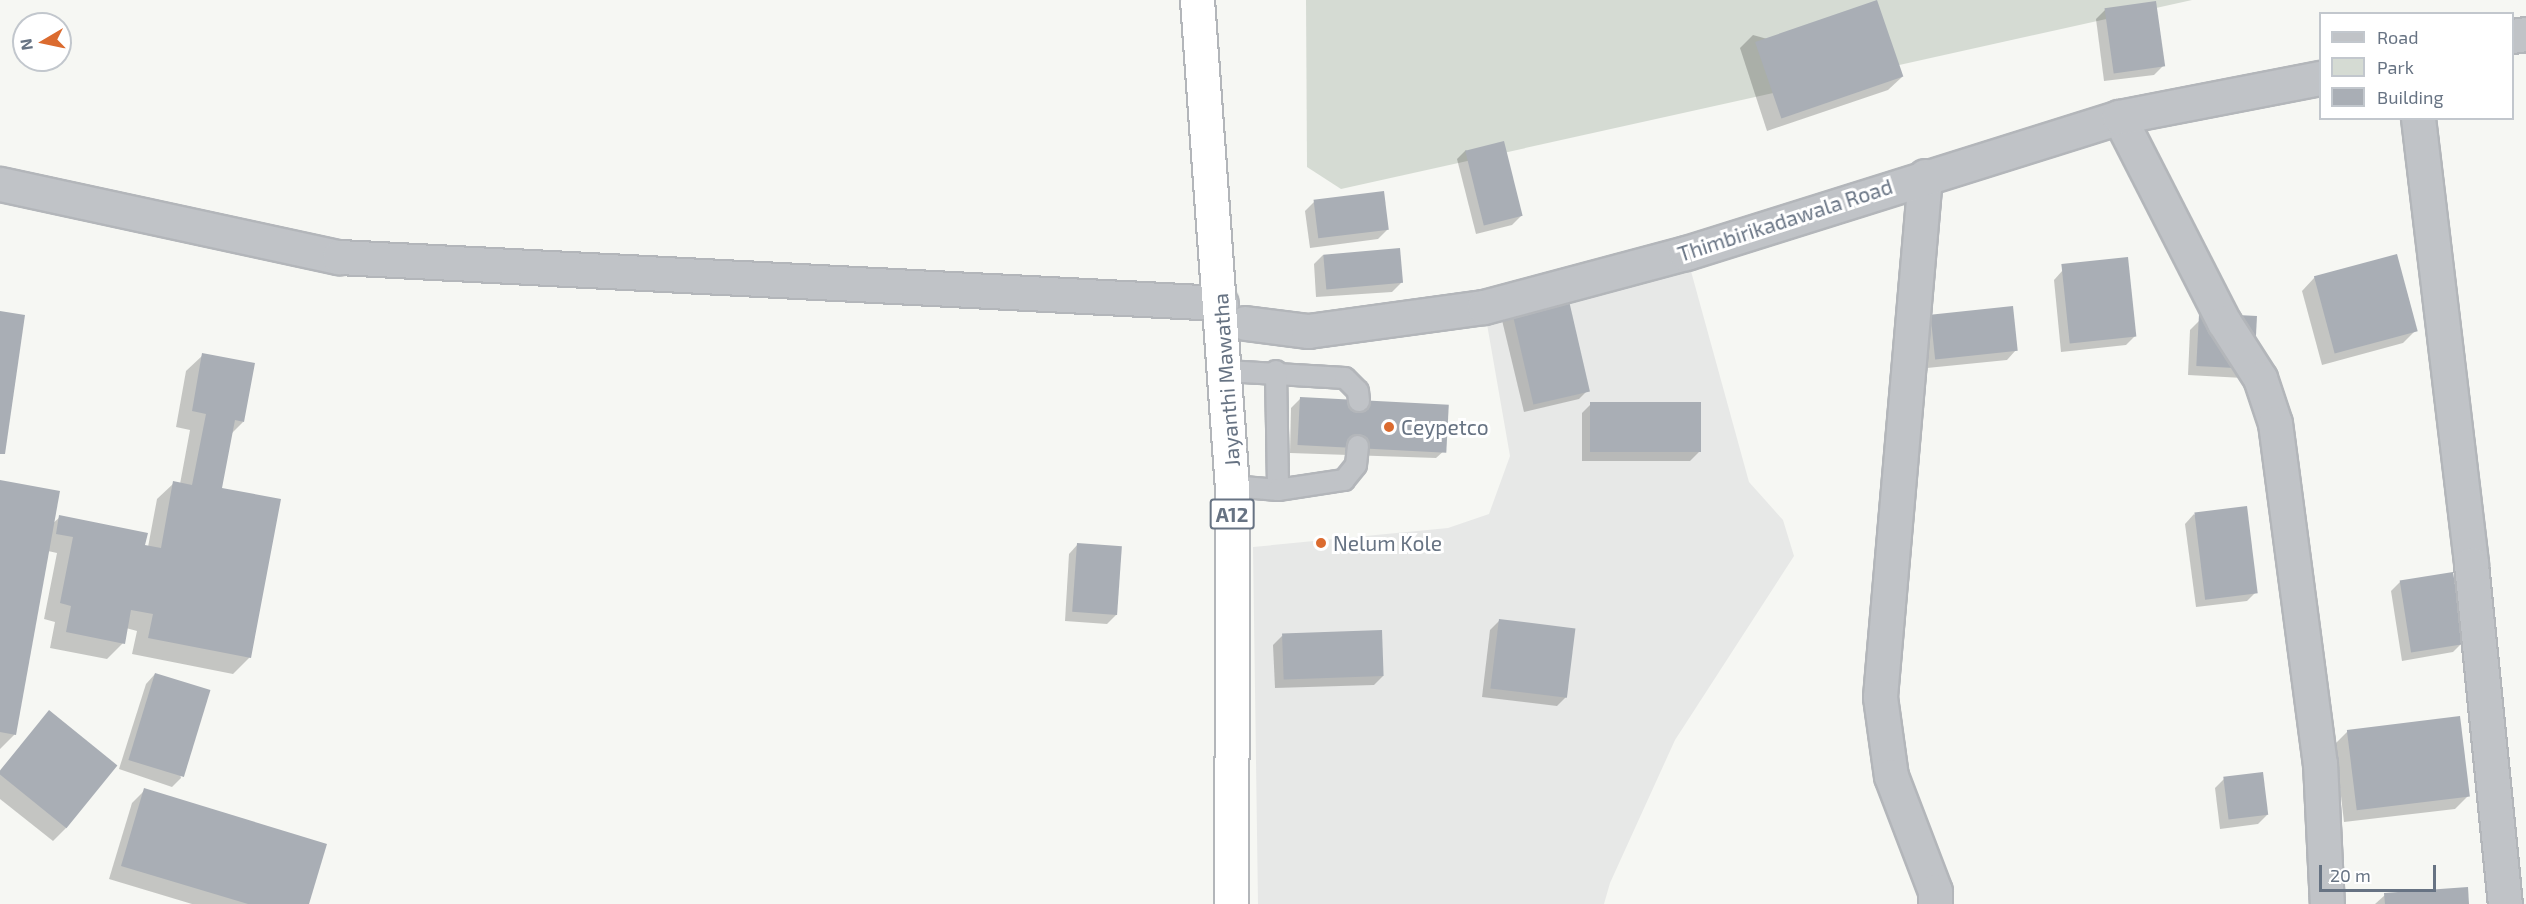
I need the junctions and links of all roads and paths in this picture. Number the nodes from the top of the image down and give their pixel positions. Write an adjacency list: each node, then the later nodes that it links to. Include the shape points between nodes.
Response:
1 (1197, 0): 7 (highway, Jayanthi Mawatha / A12, via 1206,126)
2 (2319, 78): 3 (street, Thimbirikadawala Road)
3 (2119, 117): 5 (street, Thimbirikadawala Road); 16 (street, via 2224,322 2260,378 2275,423 2320,763)
4 (2418, 120): 17 (street, via 2471,564)
5 (1925, 176): 7 (street, Thimbirikadawala Road, via 1686,253 1484,307 1308,331); 15 (street, via 1880,697 1891,776 1935,891)
6 (0, 184): 7 (street, Thimbirikadawala Road, via 339,256)
7 (1233, 313): 8 (highway, Jayanthi Mawatha / A12)
8 (1226, 371): 9 (lane); 12 (highway, Jayanthi Mawatha / A12)
9 (1276, 371): 10 (lane, via 1345,378 1358,391); 13 (lane)
10 (1359, 401)
11 (1358, 446): 13 (lane, via 1356,465 1344,480)
12 (1232, 486): 13 (lane); 14 (highway, Jayanthi Mawatha / A12)
13 (1278, 490)
14 (1231, 904)
15 (1935, 904)
16 (2327, 904)
17 (2505, 904)

